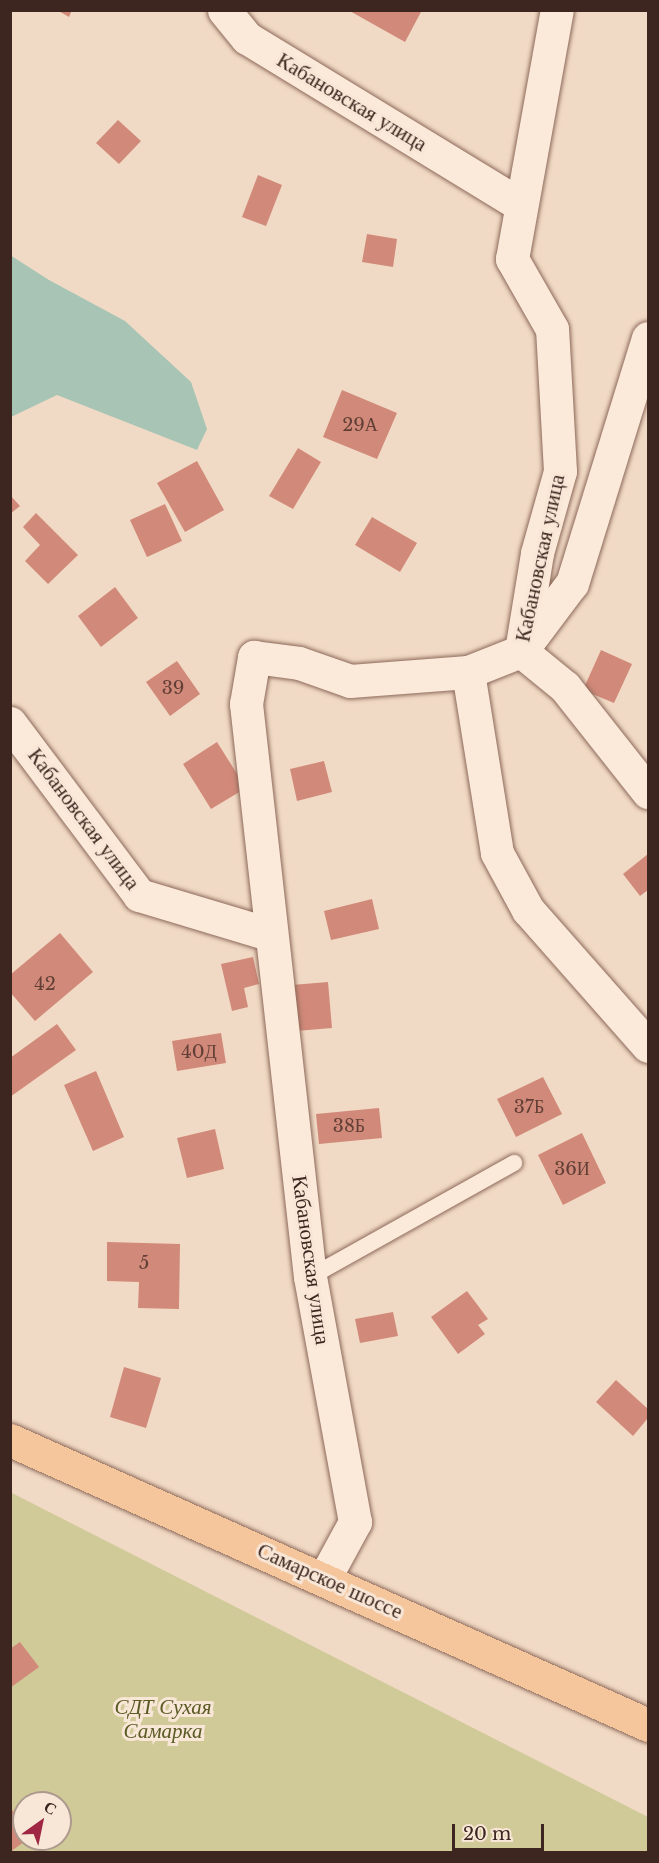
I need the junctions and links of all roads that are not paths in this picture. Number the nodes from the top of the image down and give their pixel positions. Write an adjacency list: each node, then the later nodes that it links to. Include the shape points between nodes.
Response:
1 (224, 10): 3 (street, Кабановская улица, via 247,38)
2 (557, 10): 3 (street, Кабановская улица)
3 (519, 204): 5 (street, Кабановская улица, via 512,259 552,329 560,471 537,553)
4 (648, 338): 5 (street, via 572,583)
5 (521, 651): 6 (street, Кабановская улица); 8 (street, via 565,687)
6 (468, 672): 9 (street, Кабановская улица, via 350,681 299,663 254,657 246,704); 10 (street, via 497,853 528,910)
7 (10, 723): 9 (street, Кабановская улица, via 139,895)
8 (648, 792)
9 (269, 934): 12 (street, Кабановская улица)
10 (648, 1046)
11 (514, 1163): 12 (lane)
12 (310, 1277): 14 (street, Кабановская улица, via 354,1522)
13 (10, 1440): 14 (main road, Самарское шоссе)
14 (325, 1577): 15 (main road, Самарское шоссе)
15 (648, 1725)

